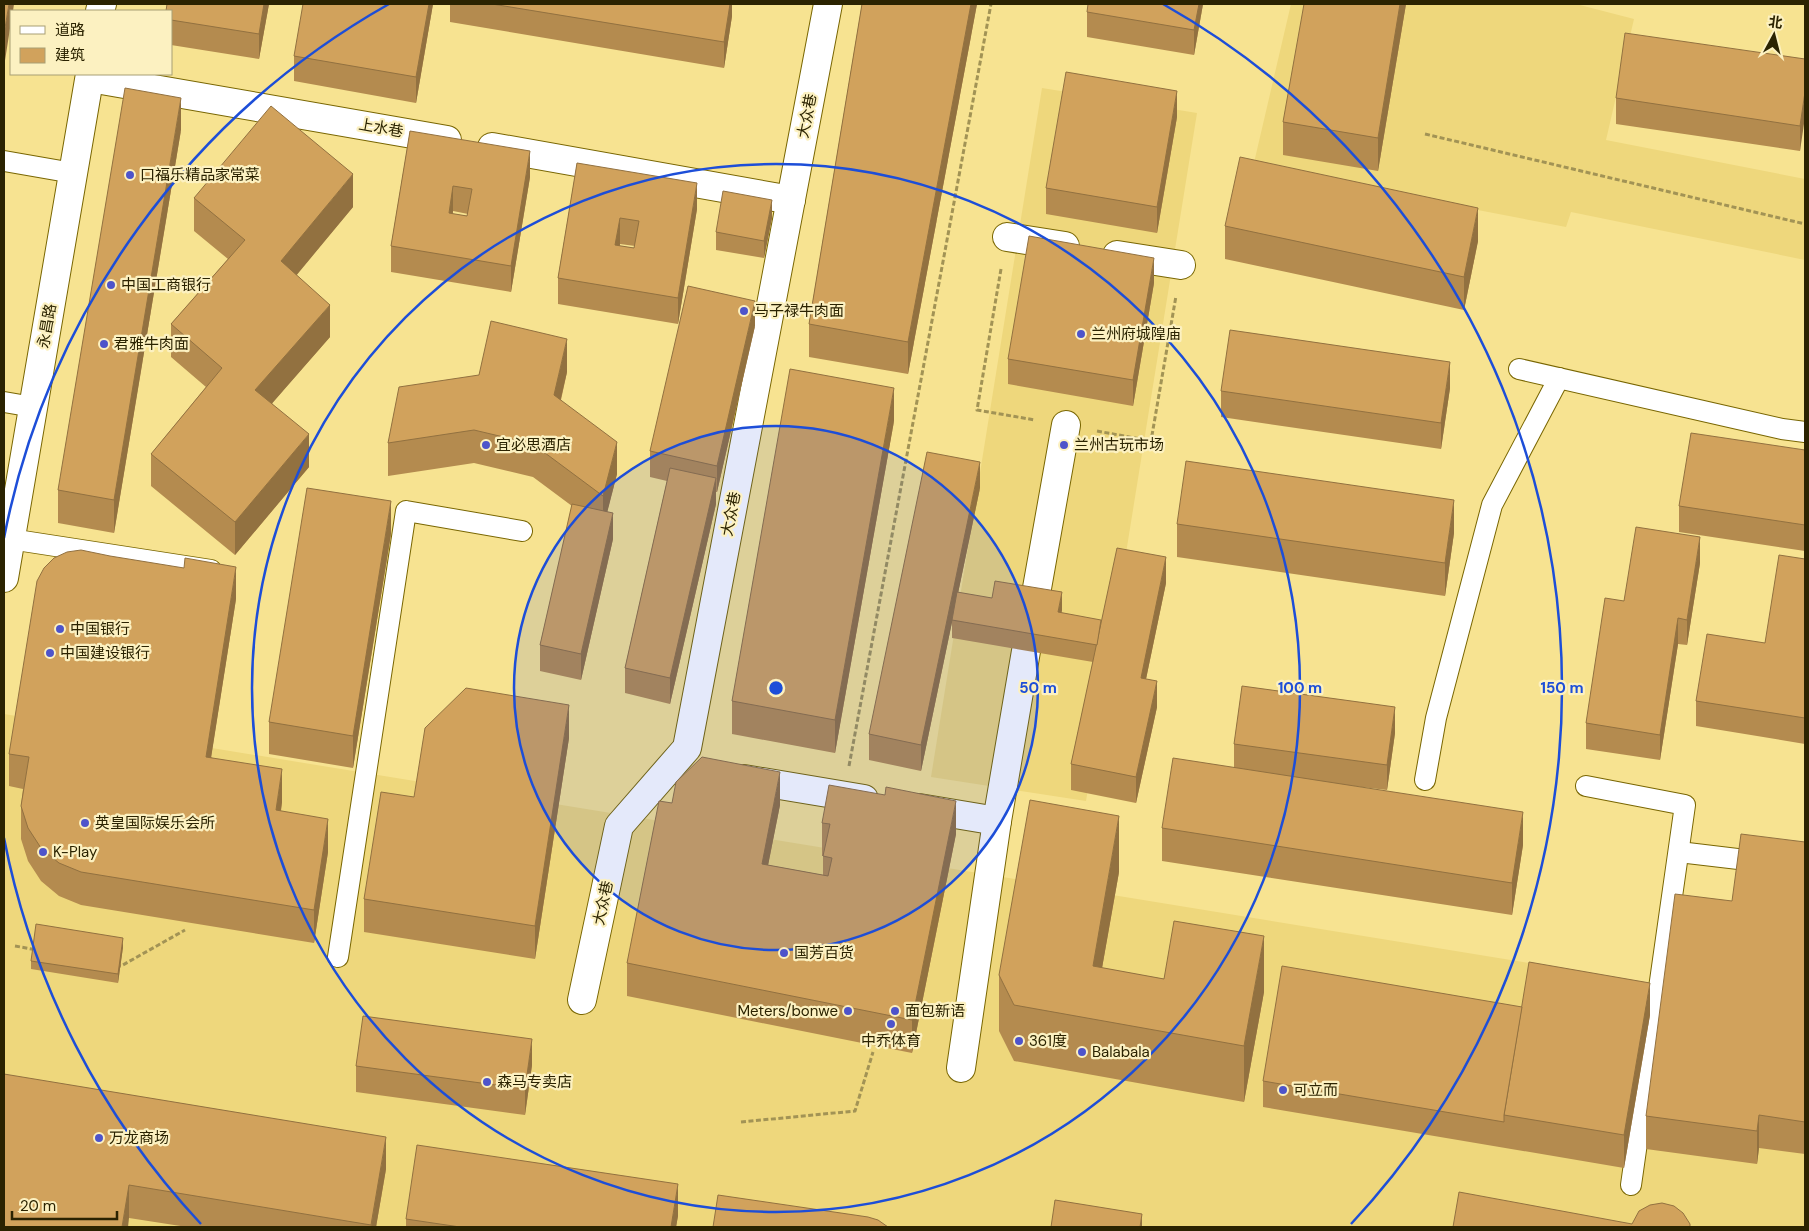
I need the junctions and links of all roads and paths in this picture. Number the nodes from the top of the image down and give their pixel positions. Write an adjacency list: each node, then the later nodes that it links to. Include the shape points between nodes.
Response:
1 (828, 4): 7 (street, 大众巷)
2 (991, 4): 27 (path)
3 (90, 76): 6 (street, 永昌路); 7 (street, 上水巷)
4 (1425, 134): 8 (path)
5 (4, 161): 6 (lane)
6 (73, 173): 14 (street, 永昌路)
7 (791, 200): 24 (street, 大众巷)
8 (1805, 224)
9 (1007, 237): 10 (street); 15 (path, via 977,410)
10 (1182, 265): 15 (path, via 1151,440)
11 (1519, 369): 12 (lane)
12 (1559, 378): 16 (lane); 25 (lane, via 1492,505 1436,718)
13 (4, 402): 14 (lane)
14 (33, 407): 17 (street, 永昌路)
15 (1066, 425): 22 (street)
16 (1805, 432)
17 (12, 483): 19 (street, 永昌路)
18 (522, 531): 34 (lane, via 406,511)
19 (10, 539): 20 (lane); 21 (street, 永昌路)
20 (223, 572)
21 (4, 578)
22 (1034, 605)
23 (1026, 651): 28 (street)
24 (701, 763): 27 (street); 36 (street, 大众巷, via 619,826)
25 (1424, 780)
26 (1586, 786): 29 (lane, via 1685,805)
27 (844, 796): 28 (street)
28 (997, 821): 38 (street)
29 (1679, 852): 30 (lane); 40 (lane)
30 (1805, 867)
31 (185, 930): 35 (path, via 121,966)
32 (15, 946): 33 (path)
33 (44, 952)
34 (338, 957)
35 (111, 964)
36 (582, 1000)
37 (873, 1052): 39 (path, via 855,1111)
38 (961, 1068)
39 (741, 1122)
40 (1631, 1185)

